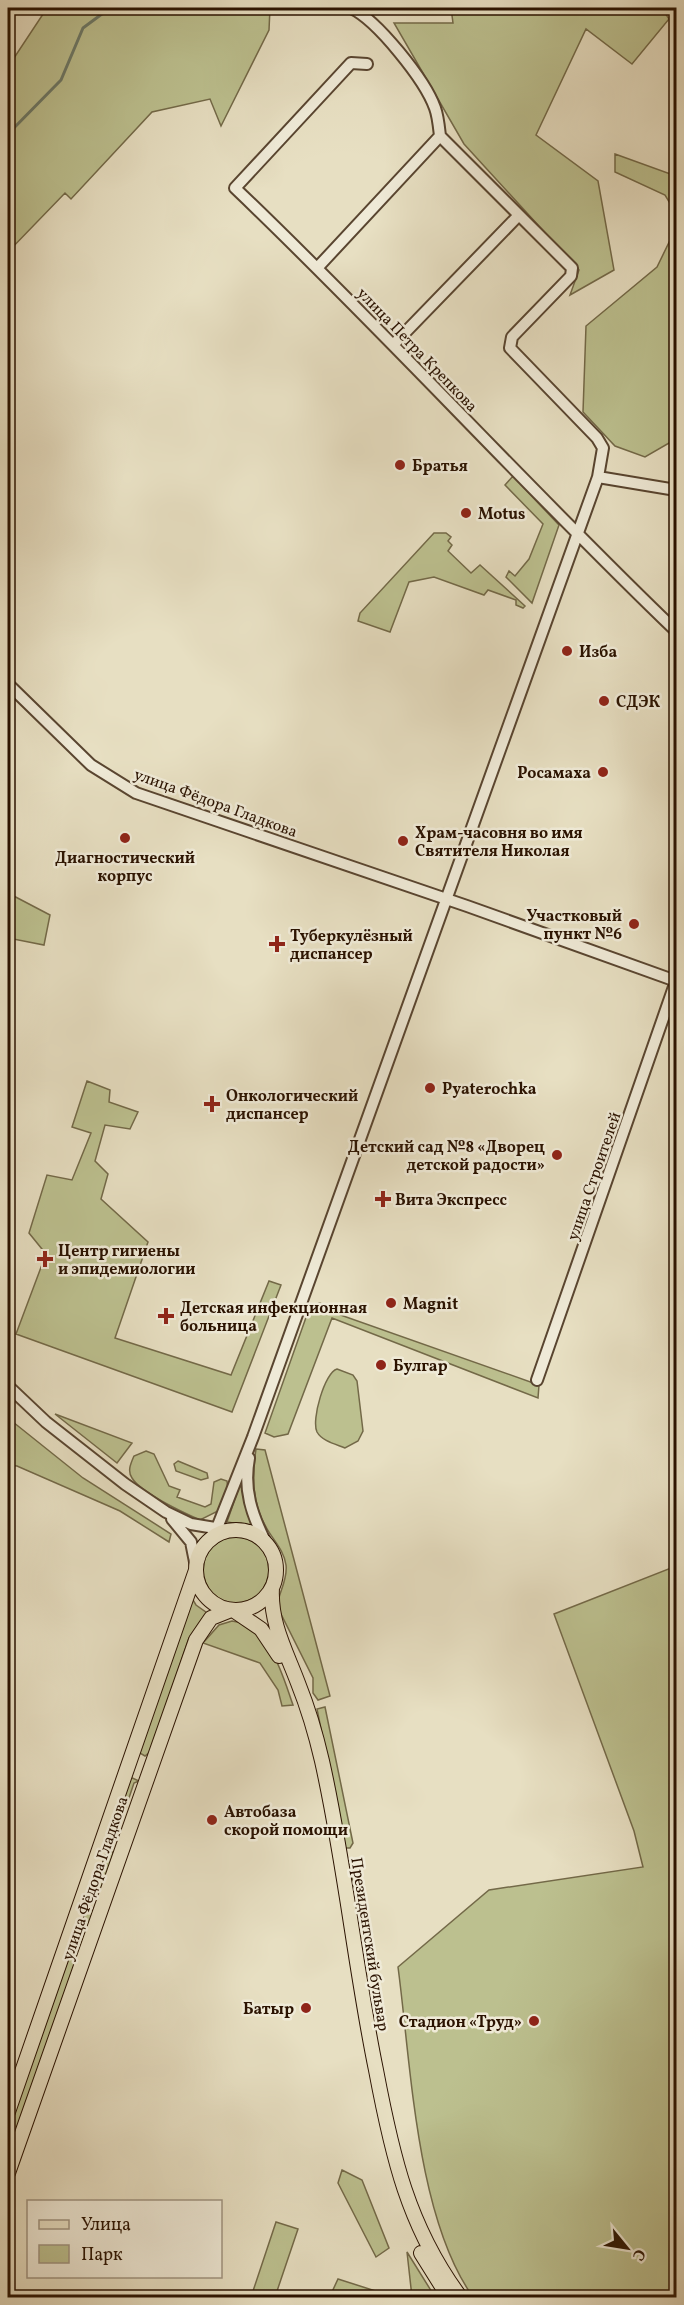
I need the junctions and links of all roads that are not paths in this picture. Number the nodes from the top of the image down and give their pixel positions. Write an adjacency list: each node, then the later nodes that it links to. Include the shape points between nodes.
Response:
1 (351, 8): 3 (street, via 376,24 406,63 435,108)
2 (367, 64): 5 (street, улица Петра Крепкова, via 351,63 235,188)
3 (440, 136): 4 (street); 5 (street)
4 (519, 215): 6 (street); 7 (street, via 573,268 571,276 512,337 510,348 597,438 603,448)
5 (318, 267): 6 (street, улица Петра Крепкова)
6 (393, 345): 9 (street, улица Петра Крепкова)
7 (598, 477): 8 (street); 9 (street)
8 (676, 490)
9 (576, 534): 10 (street, улица Петра Крепкова); 12 (street)
10 (676, 630)
11 (8, 684): 12 (street, улица Фёдора Гладкова, via 91,765 136,793)
12 (445, 898): 13 (street, улица Фёдора Гладкова); 16 (street)
13 (676, 981): 14 (street, улица Строителей)
14 (537, 1380)
15 (8, 1386): 17 (street, via 46,1422)
16 (253, 1437): 18 (street); 19 (street, via 246,1482 249,1502)
17 (166, 1512): 18 (street); 20 (street, via 191,1542)
18 (219, 1532): 19 (main road, via 252,1533); 20 (main road, via 202,1551)
19 (266, 1543): 21 (main road, via 276,1563)
20 (196, 1569): 22 (main road, via 199,1586 207,1598); 23 (main road, улица Фёдора Гладкова)
21 (272, 1588): 22 (main road, via 251,1608); 27 (main road, Президентский бульвар, via 275,1627 306,1704 324,1770)
22 (232, 1610): 24 (main road, улица Фёдора Гладкова, via 211,1618 196,1640); 27 (main road, Президентский бульвар, via 252,1621 270,1640 291,1685 325,1819)
23 (130, 1761): 24 (main road); 25 (main road, улица Фёдора Гладкова)
24 (151, 1768): 26 (main road, улица Фёдора Гладкова)
25 (82, 1898): 26 (main road); 28 (main road, улица Фёдора Гладкова)
26 (103, 1904): 29 (main road, улица Фёдора Гладкова)
27 (357, 1990): 30 (main road, Президентский бульвар, via 390,2178 417,2246); 31 (main road, Президентский бульвар, via 405,2196 429,2250)
28 (8, 2112)
29 (8, 2173)
30 (450, 2298)
31 (461, 2298)

